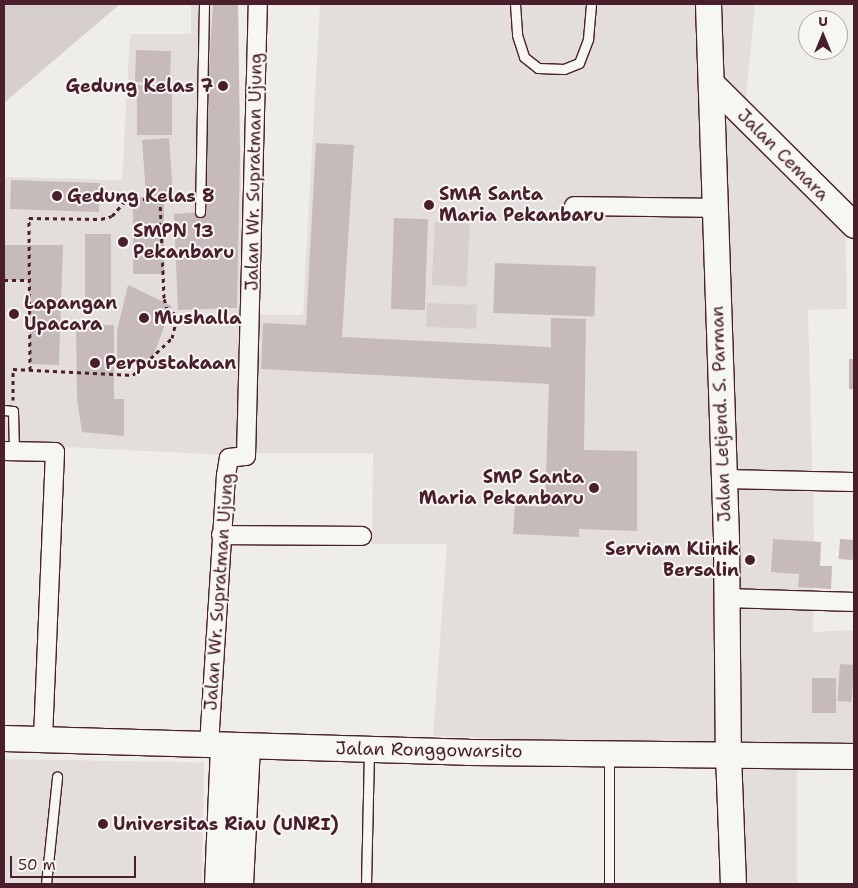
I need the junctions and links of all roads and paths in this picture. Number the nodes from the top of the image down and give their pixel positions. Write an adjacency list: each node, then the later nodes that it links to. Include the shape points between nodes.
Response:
1 (204, 4): 7 (lane)
2 (258, 4): 20 (street, Jalan Wr. Supratman Ujung, via 246,456 229,458)
3 (515, 4): 4 (lane, via 517,35 524,57 538,68 564,69 579,63 588,40)
4 (591, 4)
5 (708, 4): 6 (street, Jalan Letjend. S. Parman)
6 (712, 84): 10 (street, Jalan Letjend. S. Parman); 12 (street, Jalan Cemara)
7 (200, 198): 8 (path); 11 (lane)
8 (160, 199): 14 (path, via 127,199 112,216 101,219 29,218); 15 (path, via 164,298 170,318 175,312 177,318 172,338 133,375)
9 (574, 206): 10 (street)
10 (713, 208): 18 (street, Jalan Letjend. S. Parman)
11 (200, 212)
12 (854, 225)
13 (4, 280): 14 (path)
14 (29, 280): 15 (path)
15 (30, 370): 16 (path, via 13,369)
16 (9, 410): 17 (lane)
17 (9, 451): 25 (street, via 55,452)
18 (724, 479): 19 (street); 22 (street, Jalan Letjend. S. Parman)
19 (854, 482)
20 (221, 535): 21 (street); 26 (street, Jalan Wr. Supratman Ujung)
21 (362, 536)
22 (727, 598): 23 (street); 29 (street, Jalan Letjend. S. Parman)
23 (854, 602)
24 (4, 738): 25 (street, Jalan Ronggowarsito)
25 (43, 738): 26 (street, Jalan Ronggowarsito)
26 (226, 745): 27 (street, Jalan Ronggowarsito); 33 (street); 34 (street)
27 (369, 749): 28 (street, Jalan Ronggowarsito); 35 (lane)
28 (609, 752): 29 (street, Jalan Ronggowarsito); 36 (lane)
29 (728, 754): 30 (street, Jalan Ronggowarsito); 37 (street, Jalan Letjend. S. Parman)
30 (854, 756)
31 (57, 777): 32 (lane)
32 (46, 884)
33 (217, 884)
34 (240, 884)
35 (366, 884)
36 (609, 884)
37 (733, 884)

